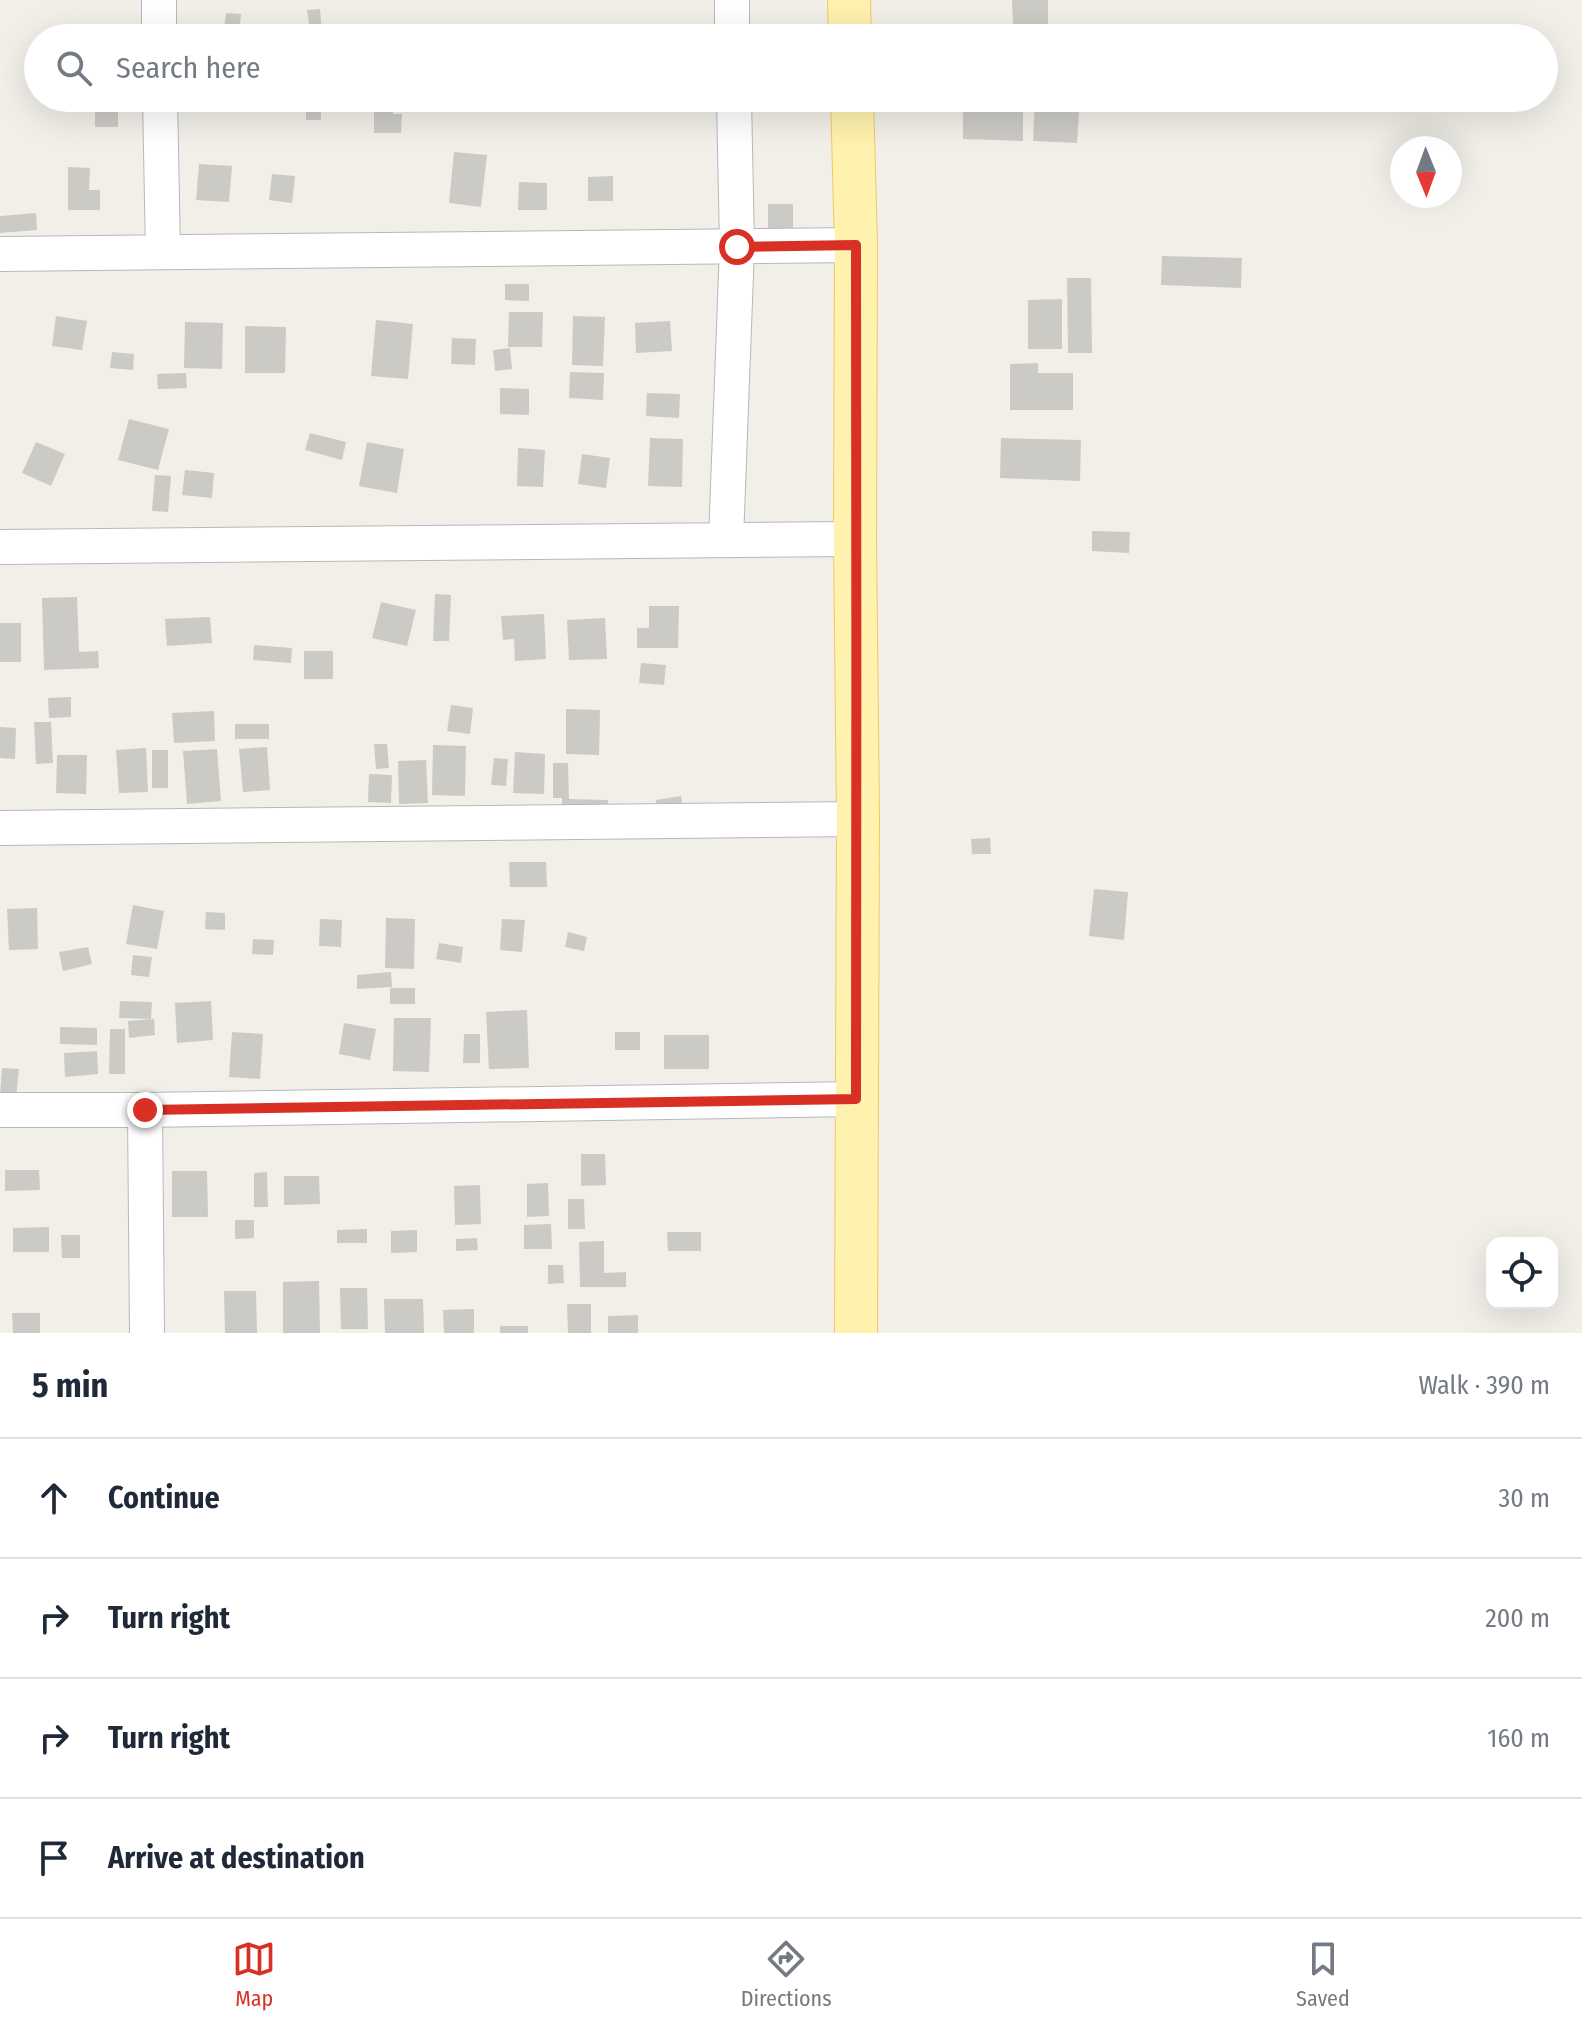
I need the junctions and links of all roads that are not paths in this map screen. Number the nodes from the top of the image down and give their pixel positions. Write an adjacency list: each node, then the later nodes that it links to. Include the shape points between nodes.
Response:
1 (159, 0): 4 (street)
2 (732, 0): 5 (street)
3 (849, 0): 6 (main road)
4 (159, 24)
5 (732, 24)
6 (850, 24)
7 (160, 112): 12 (street)
8 (734, 112): 11 (street)
9 (852, 112): 10 (main road)
10 (856, 245): 11 (street); 14 (main road)
11 (737, 247): 12 (street); 15 (street)
12 (163, 252): 13 (street)
13 (0, 254)
14 (855, 539): 15 (street); 17 (main road)
15 (726, 540): 16 (street)
16 (0, 547)
17 (858, 819): 18 (street); 19 (main road)
18 (0, 828)
19 (856, 1099): 21 (street); 23 (main road)
20 (0, 1110): 21 (street)
21 (145, 1110): 22 (street)
22 (147, 1333)
23 (856, 1333)

